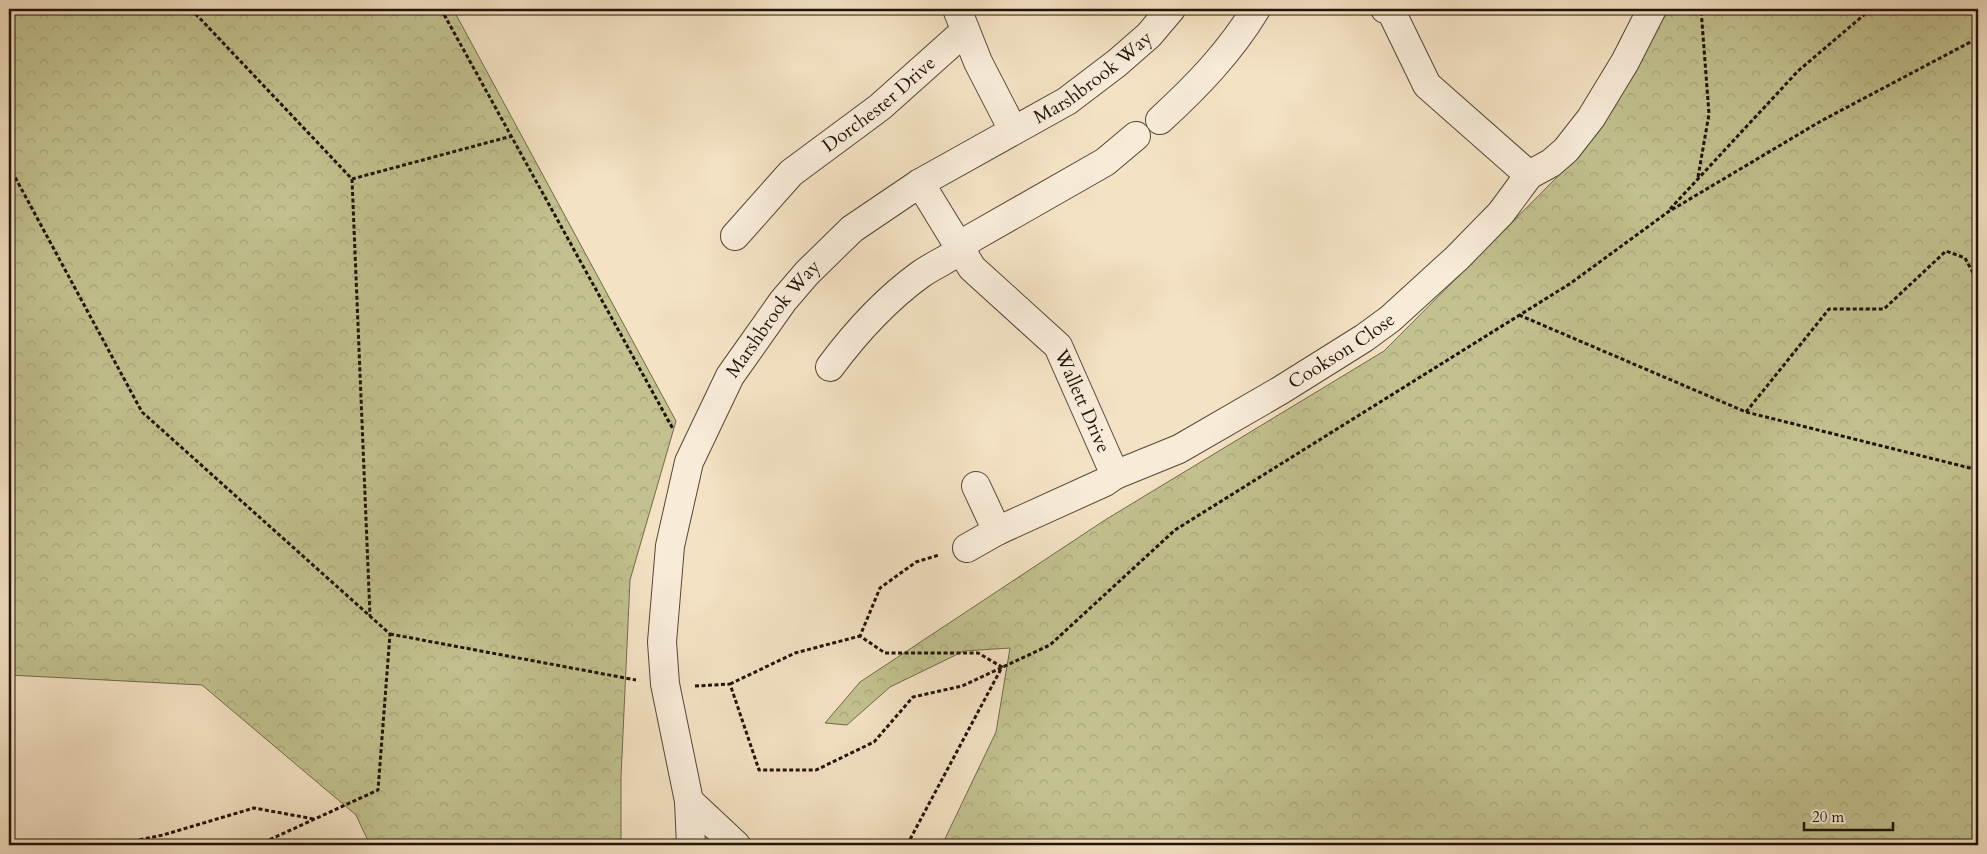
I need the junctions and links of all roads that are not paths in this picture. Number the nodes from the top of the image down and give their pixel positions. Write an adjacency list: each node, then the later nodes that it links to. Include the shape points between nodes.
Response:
1 (1171, 9): 7 (street, Marshbrook Way, via 1149,34 1082,91)
2 (1256, 9): 6 (street, via 1200,84)
3 (1385, 9): 9 (street, via 1391,11 1427,85)
4 (1652, 9): 9 (street, Cookson Close, via 1591,118 1566,150)
5 (961, 20): 7 (street, Dorchester Drive); 11 (street, Dorchester Drive, via 880,107 791,173)
6 (1160, 120)
7 (1013, 130): 10 (street, Marshbrook Way)
8 (1136, 136): 12 (street, via 1105,162 970,239)
9 (1529, 175): 14 (street, Cookson Close, via 1501,212 1457,258 1377,329 1179,449)
10 (920, 183): 12 (street, Wallett Drive); 18 (street, Marshbrook Way, via 852,229 789,294 730,376 689,462 670,546 662,642 665,684)
11 (736, 236)
12 (961, 251): 13 (street, via 922,273 896,294 856,332); 14 (street, Wallett Drive, via 972,268 1058,346)
13 (830, 368)
14 (1115, 475): 16 (street, Wallett Drive)
15 (976, 486): 16 (street)
16 (996, 531): 17 (street, Wallett Drive)
17 (967, 548)
18 (689, 801): 19 (street, Marshbrook Way); 20 (street)
19 (691, 845)
20 (736, 845)

